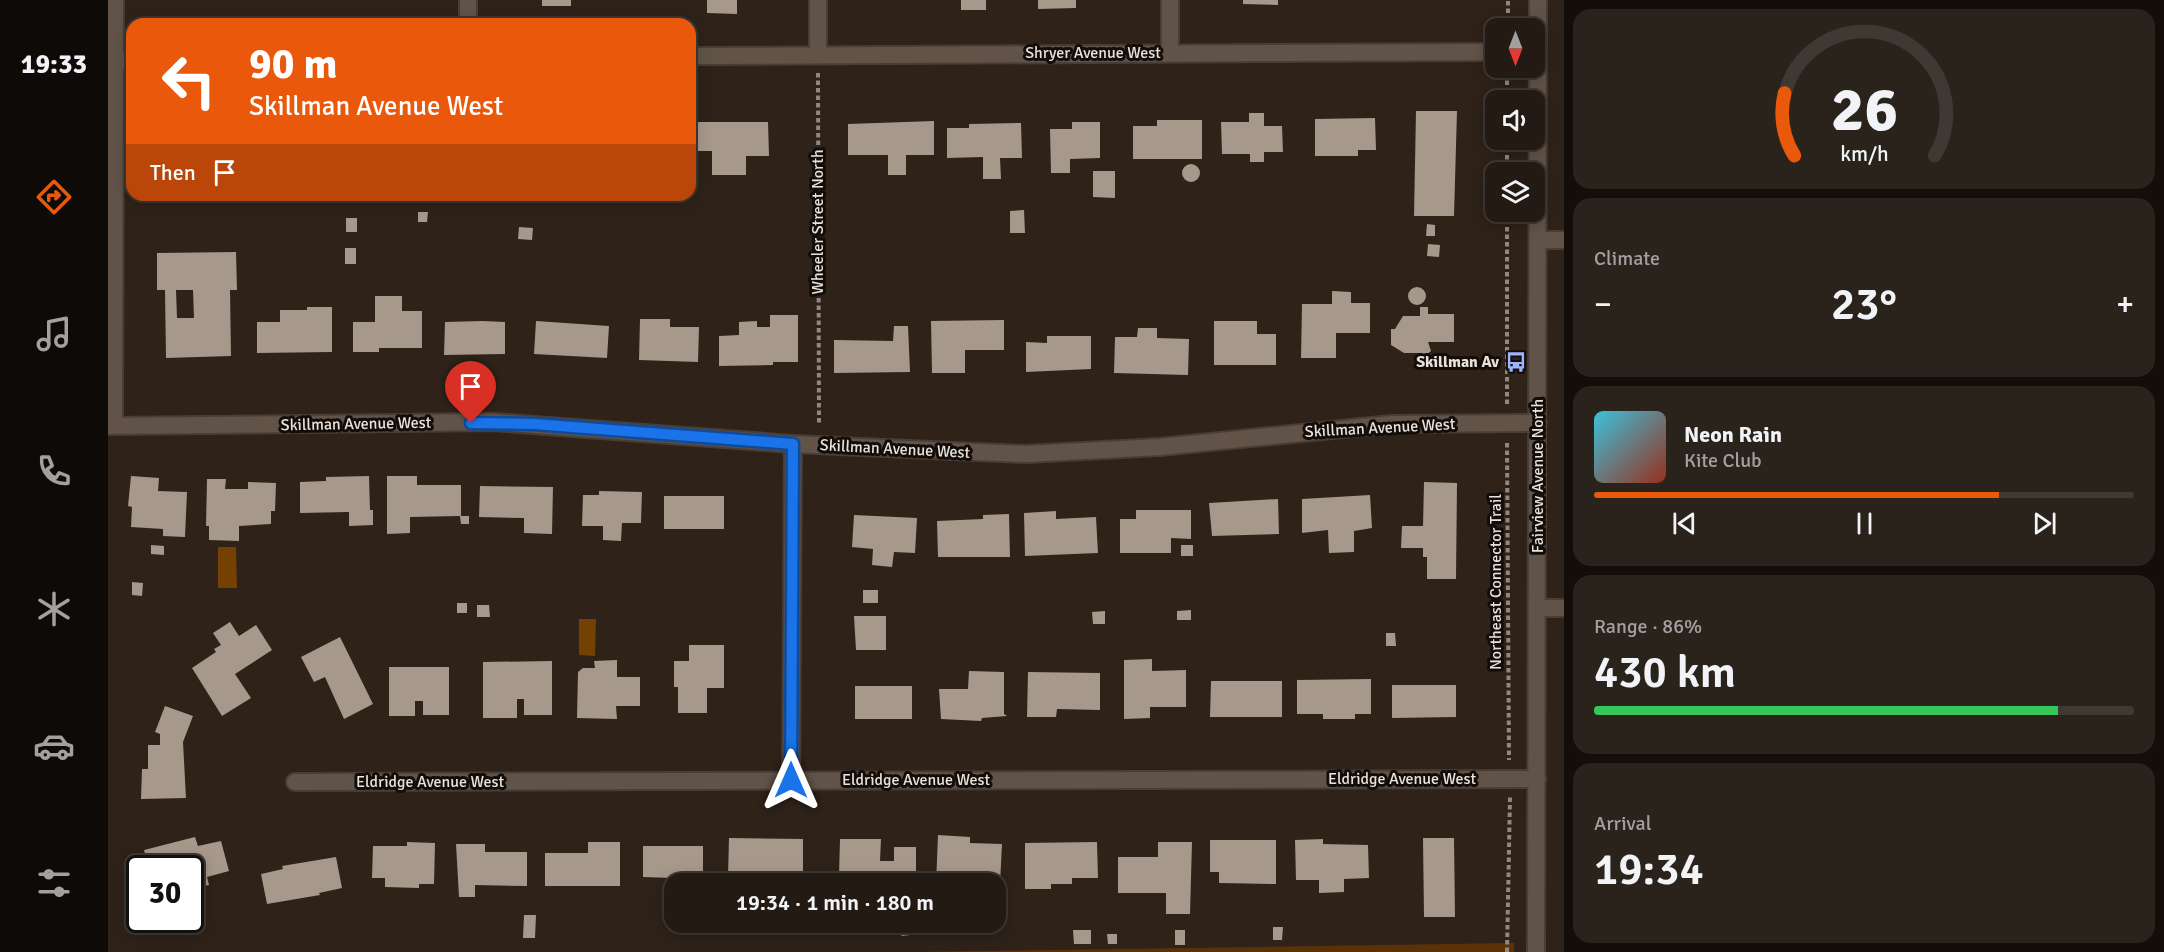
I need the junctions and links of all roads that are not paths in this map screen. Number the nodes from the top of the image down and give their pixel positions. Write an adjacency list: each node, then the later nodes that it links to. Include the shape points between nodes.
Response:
1 (115, 0): 12 (street)
2 (468, 0): 6 (street)
3 (818, 0): 10 (street)
4 (1170, 0): 9 (street)
5 (1538, 0): 7 (street, Fairview Avenue North)
6 (468, 18)
7 (1537, 18)
8 (1485, 52): 9 (street, Shryer Avenue West)
9 (1170, 53): 10 (street, Shryer Avenue West)
10 (818, 54): 11 (street, Shryer Avenue West)
11 (696, 56)
12 (115, 61): 13 (street); 18 (street)
13 (126, 61)
14 (1536, 78): 15 (street, Fairview Avenue North)
15 (1538, 240): 16 (street); 17 (street, Fairview Avenue North)
16 (1564, 240)
17 (1538, 423): 19 (street, Skillman Avenue West, via 1341,427 1160,447 1026,454); 20 (street, Fairview Avenue North)
18 (111, 426): 19 (street, Skillman Avenue West, via 493,422)
19 (793, 444): 23 (street)
20 (1538, 608): 21 (street); 22 (street, Fairview Avenue North)
21 (1564, 608)
22 (1537, 779): 23 (street, Eldridge Avenue West); 25 (street, Fairview Avenue North)
23 (791, 780): 24 (street, Eldridge Avenue West)
24 (295, 782)
25 (1536, 952)

